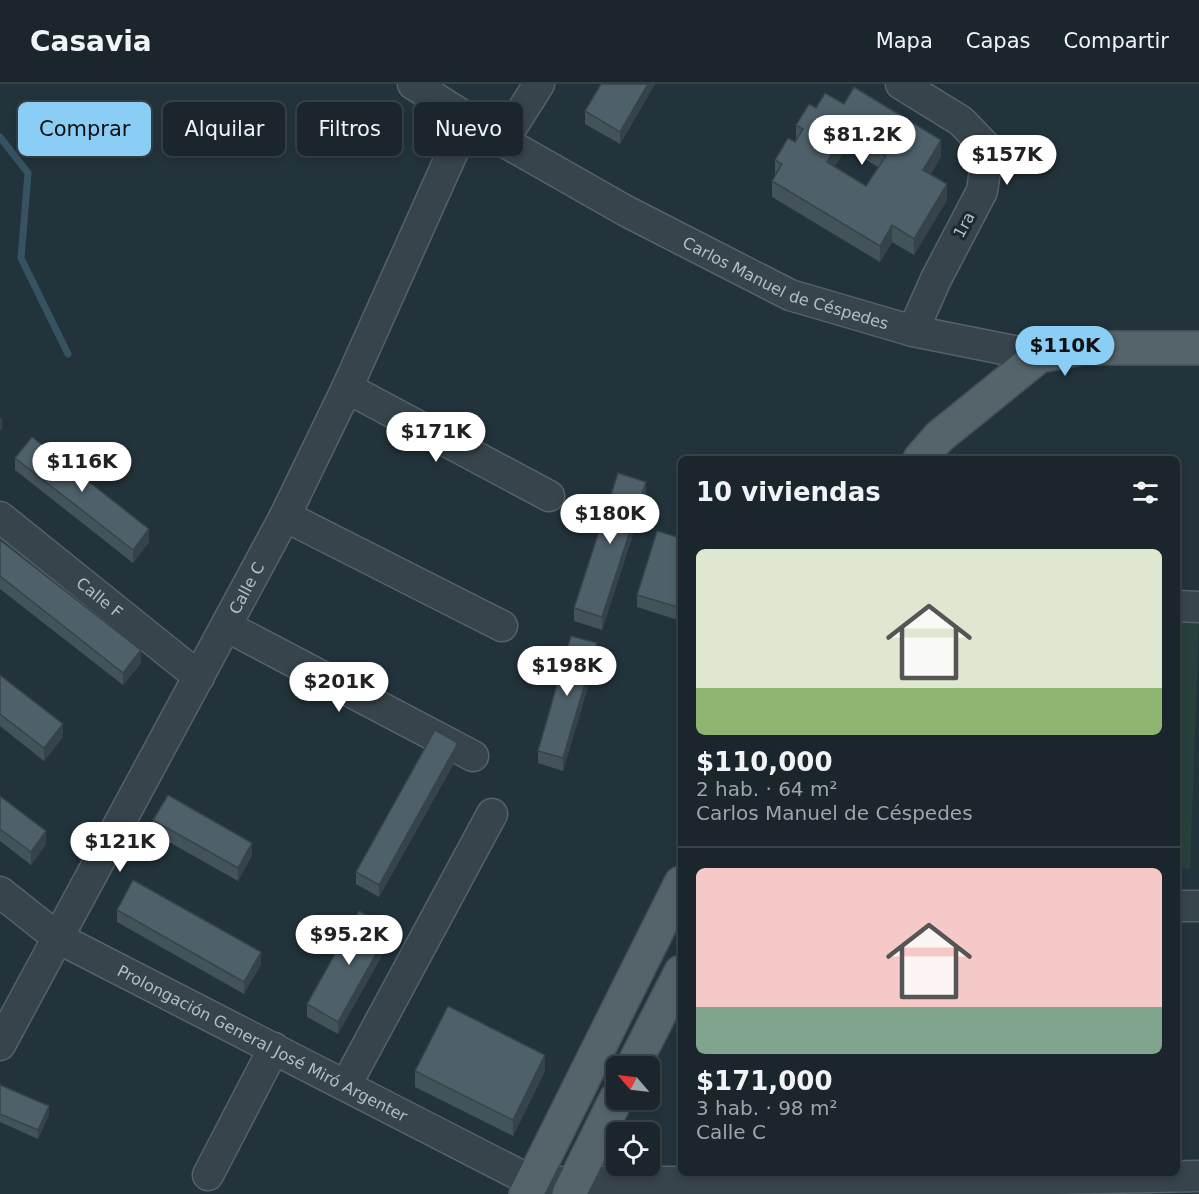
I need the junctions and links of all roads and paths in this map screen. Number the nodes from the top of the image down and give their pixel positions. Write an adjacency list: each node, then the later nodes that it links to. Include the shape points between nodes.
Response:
1 (412, 84): 4 (street, Carlos Manuel de Céspedes)
2 (539, 84): 5 (street)
3 (901, 84): 8 (street, 1ra, via 961,121 988,149 982,191)
4 (440, 102)
5 (523, 109)
6 (523, 152): 8 (street, Carlos Manuel de Céspedes, via 626,211 790,295)
7 (451, 156): 11 (street, Calle C)
8 (913, 331): 10 (street, Carlos Manuel de Céspedes)
9 (1199, 348): 10 (main road, Carlos Manuel de Céspedes, via 1082,348)
10 (1039, 356): 12 (main road, via 939,437)
11 (347, 388): 13 (street); 14 (street, Calle C)
12 (923, 456)
13 (549, 496)
14 (285, 516): 18 (street, Calle C); 19 (street)
15 (0, 517): 20 (street, Calle F)
16 (1180, 606): 17 (street)
17 (1199, 607)
18 (226, 626): 20 (street, Calle C); 21 (street)
19 (502, 626)
20 (199, 678): 27 (street, Calle C)
21 (473, 756)
22 (492, 814): 32 (street)
23 (0, 892): 27 (street, Prolongación General José Miró Argenter)
24 (677, 898): 39 (main road)
25 (1180, 906): 26 (street)
26 (1199, 906)
27 (58, 938): 29 (street, Calle C); 30 (street, Prolongación General José Miró Argenter)
28 (678, 978): 31 (main road)
29 (0, 1046)
30 (274, 1048): 32 (street, Prolongación General José Miró Argenter); 34 (street)
31 (638, 1056)
32 (346, 1085): 39 (street, Prolongación General José Miró Argenter)
33 (610, 1110): 37 (main road)
34 (208, 1175)
35 (1199, 1176): 36 (street)
36 (1078, 1186): 40 (street)
37 (572, 1187): 38 (street); 39 (street)
38 (732, 1187): 40 (street)
39 (530, 1188)
40 (907, 1188)

